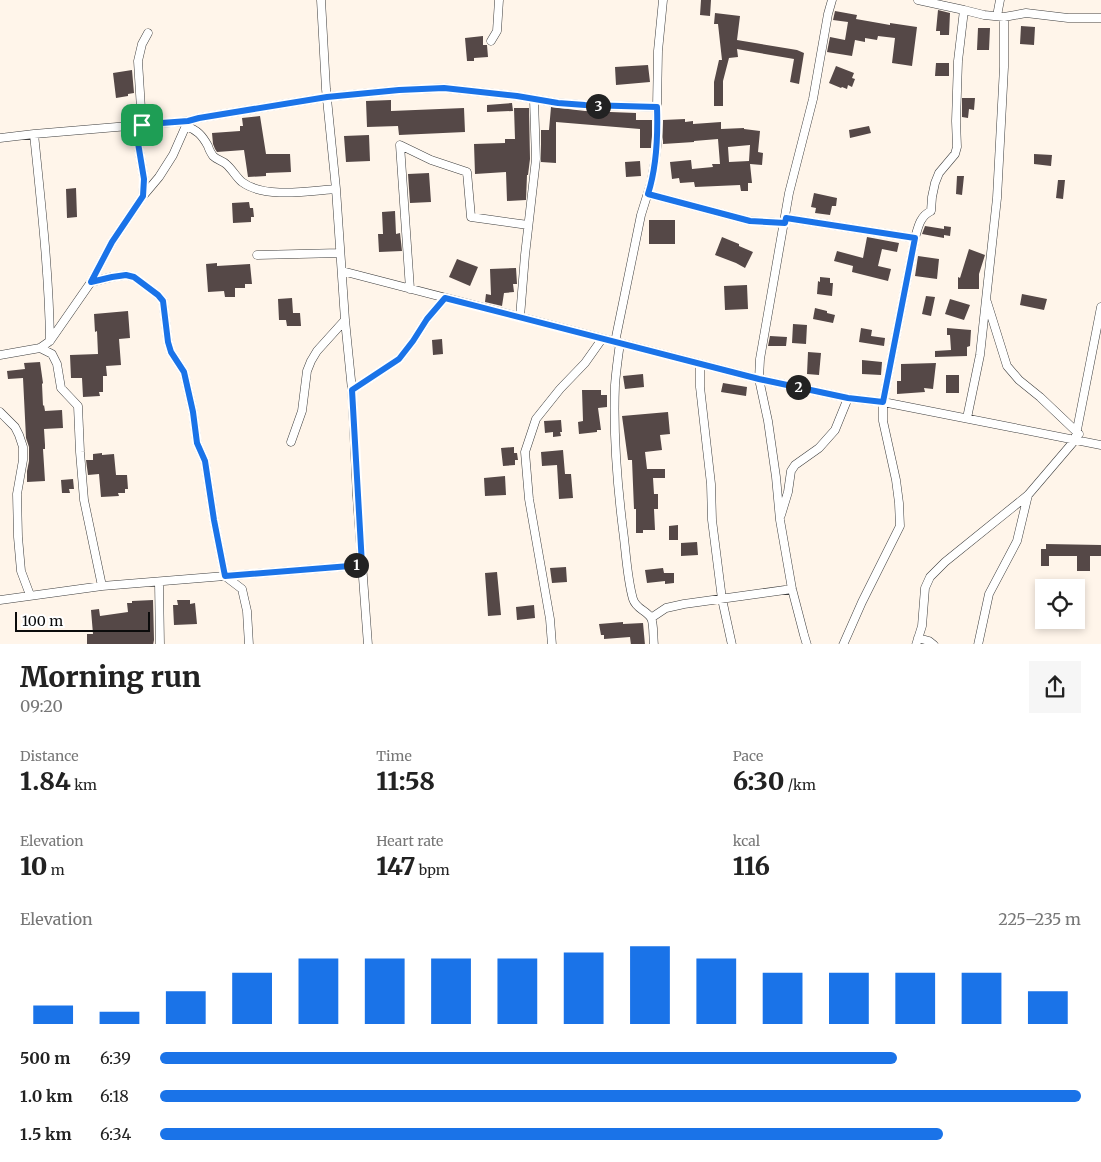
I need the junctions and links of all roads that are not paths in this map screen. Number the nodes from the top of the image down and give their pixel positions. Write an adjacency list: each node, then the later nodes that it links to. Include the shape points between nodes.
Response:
1 (322, 0): 12 (street)
2 (500, 0): 11 (street, via 497,31)
3 (663, 0): 14 (street)
4 (832, 0): 22 (street, via 814,99)
5 (918, 0): 7 (street)
6 (1000, 0): 8 (street)
7 (964, 10): 8 (street); 24 (street, via 958,61 956,154 939,173 932,211 922,218)
8 (1001, 17): 9 (street, via 1026,13); 31 (street, via 1004,77 997,198)
9 (1101, 18)
10 (148, 33): 16 (street, via 138,61)
11 (491, 41)
12 (327, 97): 13 (street, via 444,88); 15 (street, via 199,118); 19 (street)
13 (534, 100): 14 (street); 23 (street, via 536,159)
14 (657, 107): 20 (street, via 658,137)
15 (187, 123): 16 (street); 19 (street, via 202,137 213,156 252,188 272,192); 21 (street, via 173,155)
16 (139, 125): 17 (street); 21 (street)
17 (34, 134): 18 (street); 36 (street)
18 (0, 138)
19 (336, 189): 25 (street)
20 (648, 194): 22 (street, via 750,221); 37 (street, via 641,215)
21 (143, 196): 28 (street, via 112,242)
22 (785, 220): 24 (street); 41 (street)
23 (528, 225): 29 (street, via 471,217 467,172 400,145); 33 (street)
24 (915, 238): 44 (street)
25 (340, 253): 26 (street); 27 (street)
26 (257, 255)
27 (342, 271): 29 (street); 34 (street)
28 (91, 282): 36 (street); 53 (street, via 126,275 134,277 163,301 168,342 184,372 197,443 205,461)
29 (410, 289): 30 (street)
30 (445, 298): 33 (street); 42 (street, via 399,359)
31 (986, 298): 46 (street, via 980,355); 47 (street, via 1007,366)
32 (1101, 307): 47 (street)
33 (520, 317): 35 (street)
34 (345, 320): 42 (street); 48 (street, via 311,361 302,411)
35 (602, 339): 37 (street); 65 (street, via 585,364 536,419 525,452 529,499)
36 (50, 341): 38 (street)
37 (617, 342): 40 (street); 60 (street, via 616,468 627,561 633,599)
38 (40, 348): 39 (street); 55 (street, via 52,354 61,388 78,406 84,500)
39 (0, 356)
40 (700, 364): 41 (street); 58 (street, via 712,520)
41 (759, 379): 43 (street); 51 (street, via 768,421)
42 (352, 390): 52 (street)
43 (848, 398): 44 (street); 51 (street, via 835,430 819,448 794,465)
44 (883, 402): 46 (street); 69 (street, via 900,526)
45 (0, 412): 57 (street, via 15,427 23,447 17,494 18,537 20,570)
46 (967, 418): 47 (street)
47 (1076, 436): 49 (street); 50 (street)
48 (291, 442)
49 (1101, 446)
50 (1028, 495): 61 (street, via 930,577 925,588 922,626); 71 (street, via 1017,541 989,594)
51 (780, 520): 56 (street)
52 (362, 565): 53 (street); 64 (street)
53 (225, 576): 54 (street); 63 (street, via 242,589)
54 (159, 582): 55 (street); 62 (street)
55 (102, 586): 57 (street)
56 (792, 589): 58 (street); 68 (street)
57 (30, 595): 59 (street)
58 (722, 599): 60 (street, via 666,608); 67 (street)
59 (0, 600)
60 (651, 618): 66 (street)
61 (917, 641): 70 (street)
62 (160, 644)
63 (249, 644)
64 (368, 644)
65 (552, 644)
66 (654, 644)
67 (732, 644)
68 (808, 644)
69 (843, 644)
70 (934, 644)
71 (978, 644)

